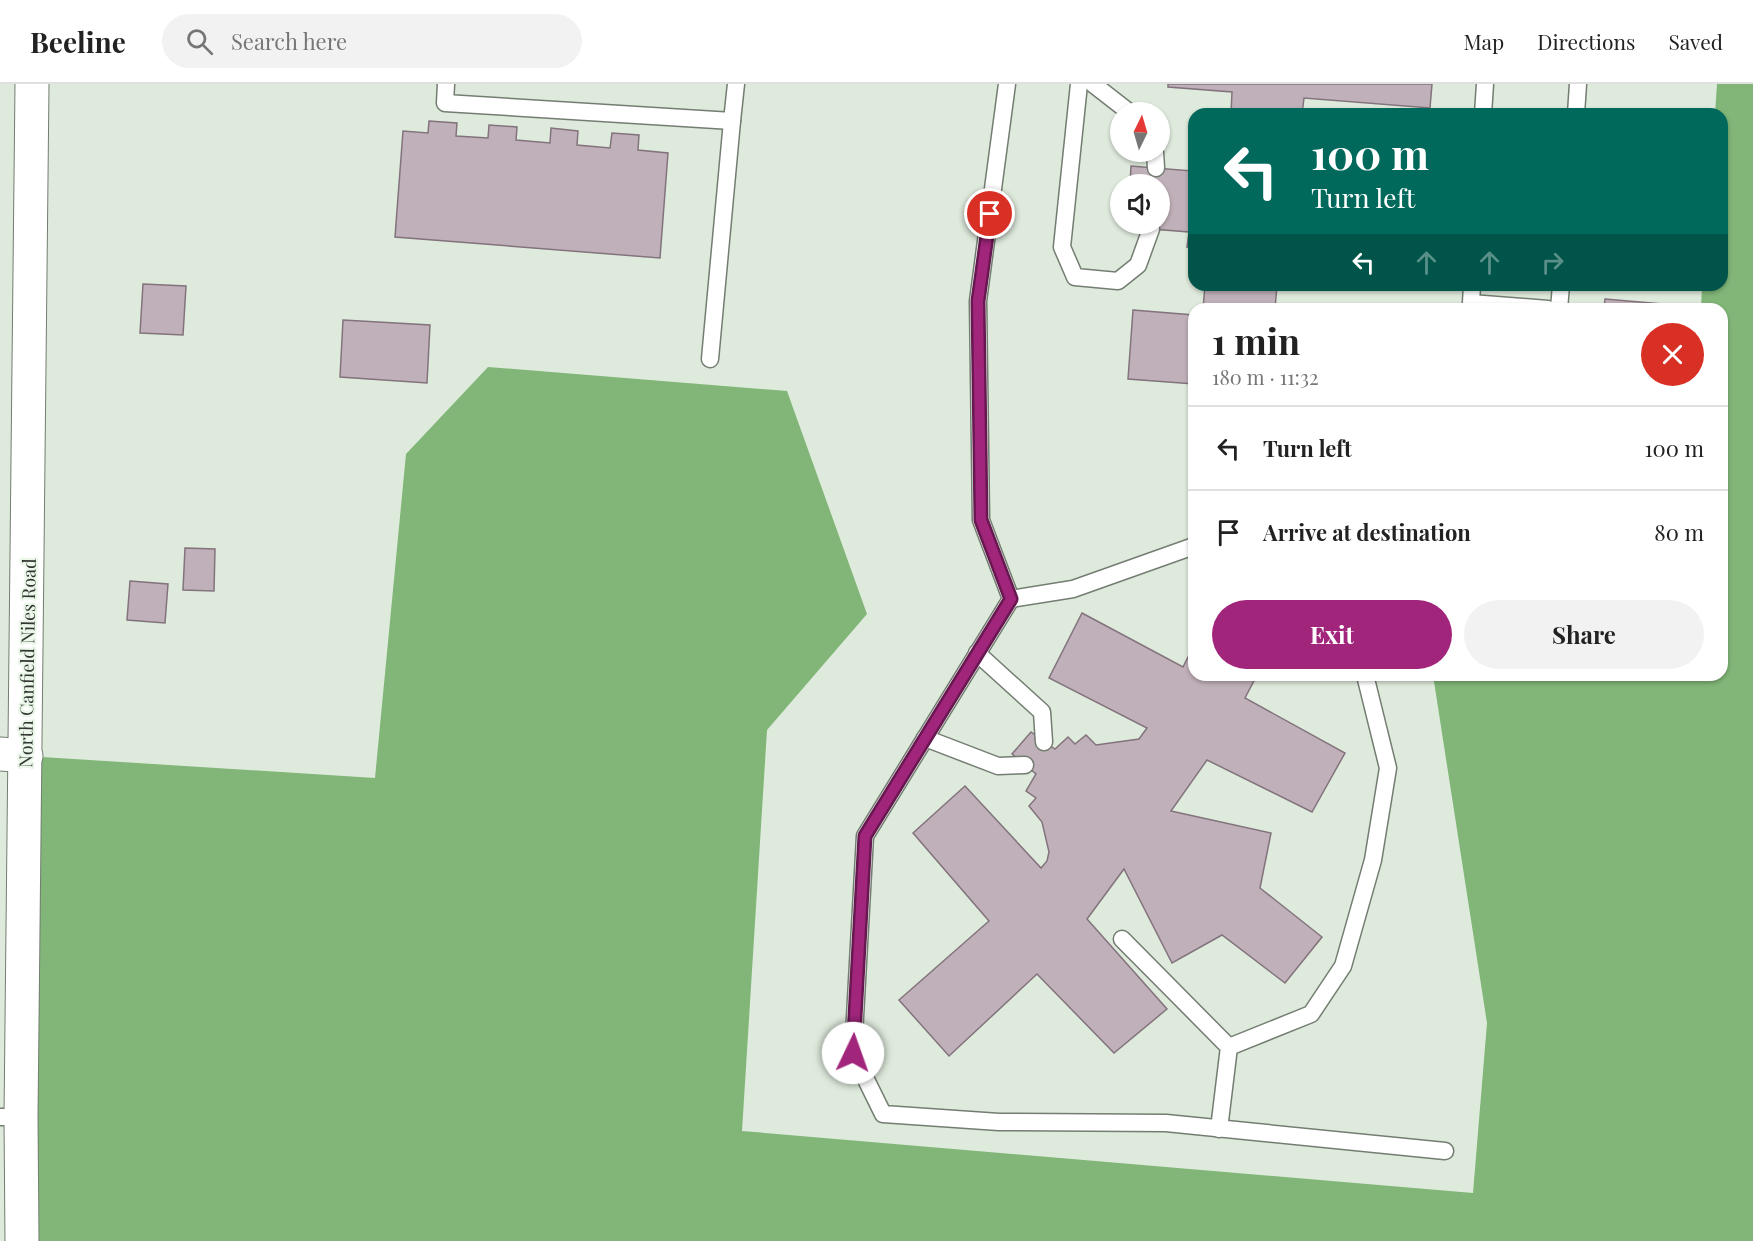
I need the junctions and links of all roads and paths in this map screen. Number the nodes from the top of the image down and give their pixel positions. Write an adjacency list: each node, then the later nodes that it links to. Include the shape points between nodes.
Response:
1 (32, 84): 21 (main road, North Canfield Niles Road)
2 (446, 84): 12 (lane, via 445,103)
3 (736, 84): 12 (lane)
4 (1006, 84): 16 (lane, via 978,313 981,520)
5 (1079, 84): 13 (lane, via 1062,247 1075,277 1118,281 1138,265)
6 (1093, 84): 9 (lane)
7 (1485, 84): 10 (lane)
8 (1578, 84): 11 (lane)
9 (1116, 102)
10 (1483, 108)
11 (1576, 108)
12 (732, 122): 14 (lane)
13 (1149, 234)
14 (710, 359)
15 (1188, 548): 16 (lane, via 1073,589)
16 (1011, 599): 17 (lane)
17 (977, 653): 19 (lane); 20 (lane, via 1042,712)
18 (1366, 681): 24 (lane, via 1388,768 1373,860 1343,966 1311,1014)
19 (925, 738): 22 (lane, via 998,766); 26 (lane, via 865,836 853,1053 883,1114)
20 (1044, 742)
21 (13, 755): 25 (main road, North Canfield Niles Road)
22 (1025, 765)
23 (1122, 939): 24 (lane)
24 (1229, 1047): 26 (lane)
25 (11, 1117): 28 (main road, North Canfield Niles Road)
26 (1219, 1129): 27 (lane)
27 (1446, 1151)
28 (22, 1241)

